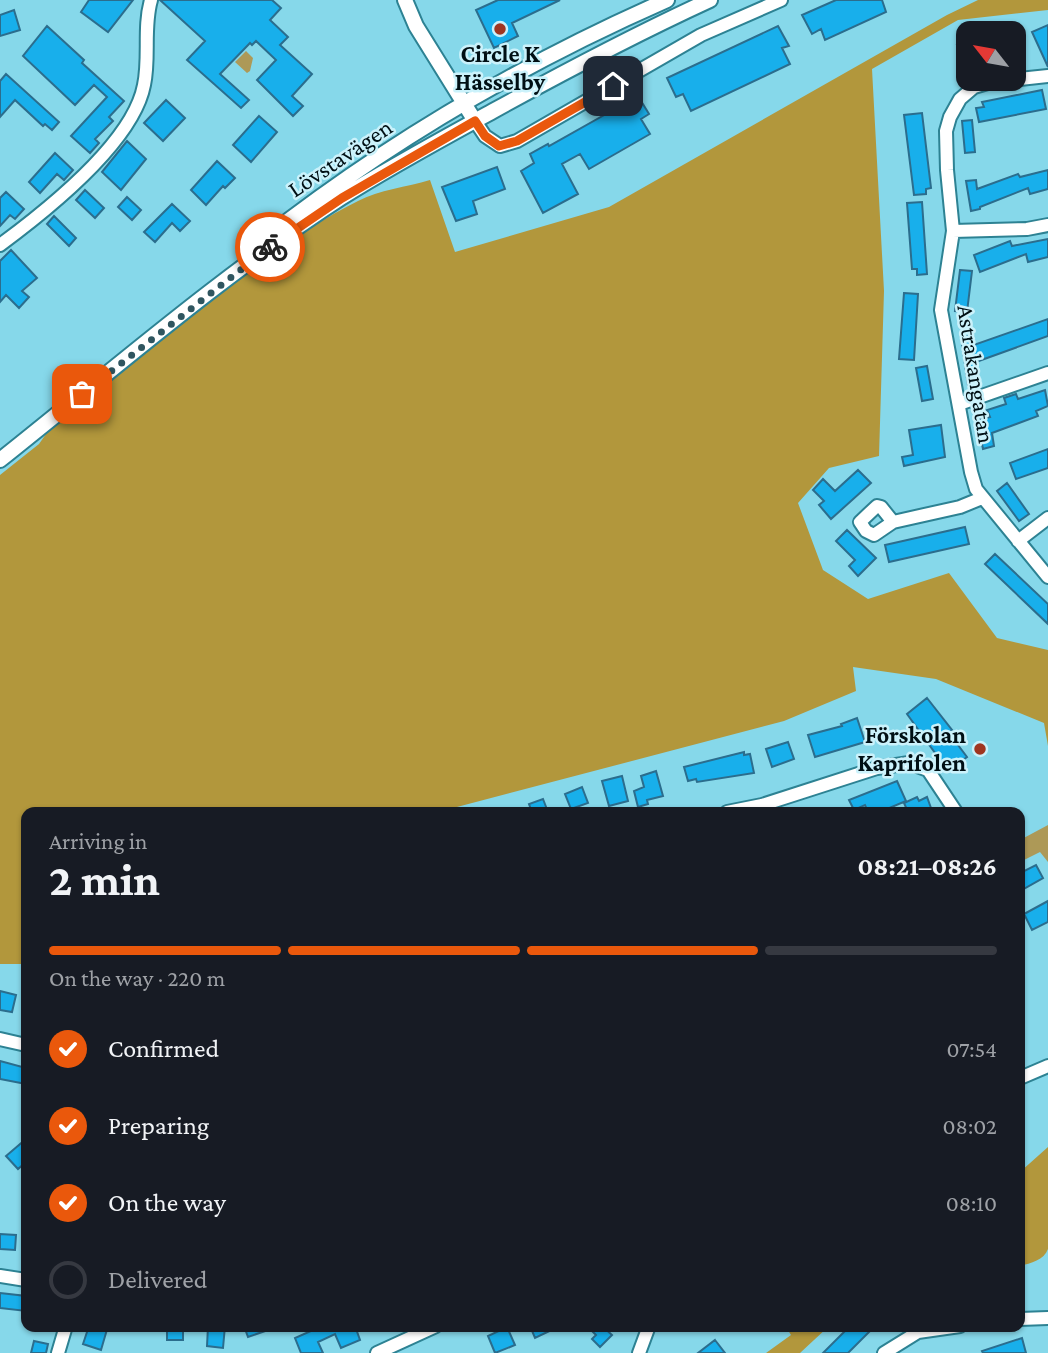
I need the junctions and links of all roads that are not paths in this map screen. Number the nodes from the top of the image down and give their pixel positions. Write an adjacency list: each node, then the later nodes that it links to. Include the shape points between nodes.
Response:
1 (151, 0): 11 (street, via 140,103 76,184)
2 (405, 0): 7 (street)
3 (667, 0): 7 (street, Lövstavägen)
4 (710, 0): 8 (street, Lövstavägen)
5 (781, 0): 8 (street, via 701,35 517,141 499,146)
6 (1048, 76): 10 (street, Astrakangatan, via 992,82 960,99 946,131)
7 (465, 104): 8 (street); 14 (street, Lövstavägen, via 336,186 267,237)
8 (475, 121): 15 (street, Lövstavägen, via 342,198 271,246)
9 (1048, 225): 10 (street)
10 (953, 231): 13 (street, Astrakangatan, via 941,310)
11 (0, 245)
12 (1048, 373): 13 (street)
13 (959, 404): 16 (street, Astrakangatan, via 971,472)
14 (0, 448)
15 (0, 460)
16 (982, 498): 18 (street, via 960,508); 19 (street, Astrakangatan)
17 (1048, 518): 19 (street)
18 (893, 522)
19 (1018, 541): 20 (street, Astrakangatan)
20 (1048, 577)
21 (756, 807): 22 (street, via 909,762 928,770)
22 (953, 807)
23 (0, 1039): 24 (street)
24 (21, 1044)
25 (1048, 1066): 26 (street)
26 (1025, 1076)
27 (0, 1276): 28 (street)
28 (21, 1279)
29 (1025, 1318): 30 (street)
30 (1048, 1318)
31 (64, 1332): 35 (street)
32 (423, 1332): 36 (street)
33 (647, 1332): 37 (street)
34 (918, 1332): 38 (street)
35 (58, 1353)
36 (377, 1353)
37 (639, 1353)
38 (884, 1353)

